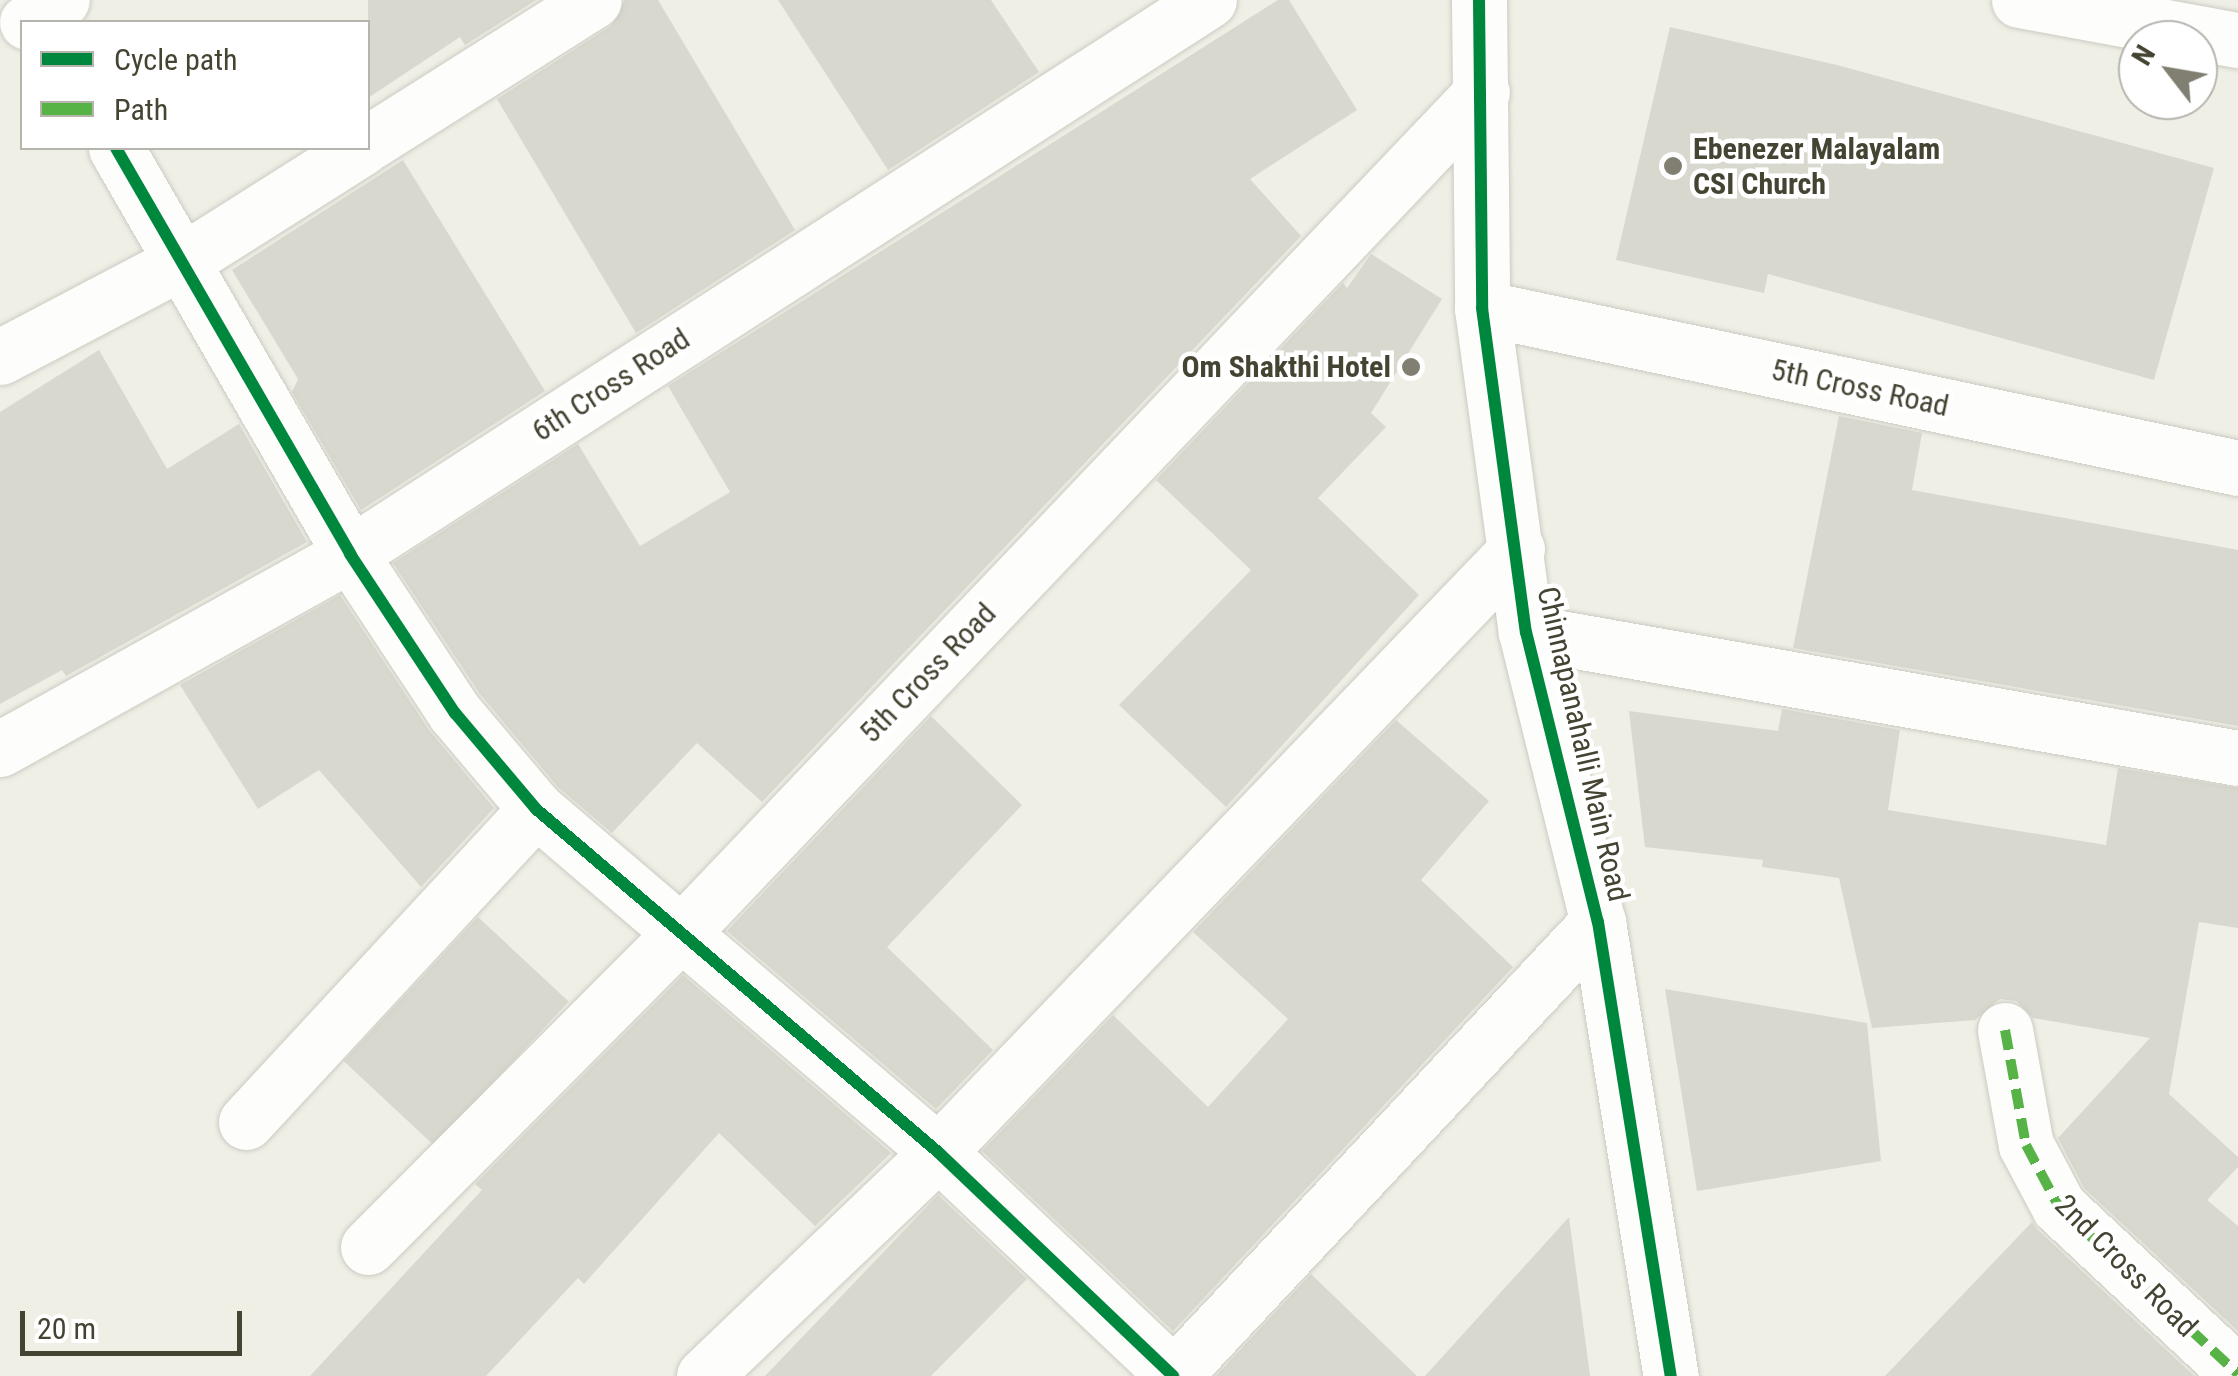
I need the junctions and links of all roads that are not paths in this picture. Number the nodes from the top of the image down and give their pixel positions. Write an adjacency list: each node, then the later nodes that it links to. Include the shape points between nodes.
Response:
1 (594, 0): 7 (street)
2 (1209, 0): 15 (street, 6th Cross Road)
3 (1480, 0): 6 (street, Chinnapanahalli Main Road)
4 (2018, 0): 5 (street)
5 (2238, 40)
6 (1482, 92): 11 (street, Chinnapanahalli Main Road); 21 (street, 5th Cross Road)
7 (370, 142)
8 (117, 150): 10 (street)
9 (358, 150): 10 (street)
10 (181, 262): 12 (street); 15 (street)
11 (1482, 308): 13 (street, 5th Cross Road); 14 (street, Chinnapanahalli Main Road)
12 (0, 357)
13 (2238, 468)
14 (1517, 549): 16 (street, Chinnapanahalli Main Road); 24 (street)
15 (350, 554): 17 (street, 6th Cross Road); 19 (street, via 456,713)
16 (1526, 632): 18 (street); 20 (street, Chinnapanahalli Main Road)
17 (0, 749)
18 (2238, 758)
19 (536, 809): 21 (street); 23 (street)
20 (1598, 922): 28 (street); 29 (street, Chinnapanahalli Main Road)
21 (684, 930): 24 (street); 25 (street, 5th Cross Road)
22 (2005, 1030): 26 (street, 2nd Cross Road, via 2026,1145 2059,1207)
23 (246, 1122)
24 (938, 1152): 27 (street); 28 (street)
25 (368, 1247)
26 (2238, 1374)
27 (704, 1376)
28 (1174, 1376)
29 (1670, 1376)

